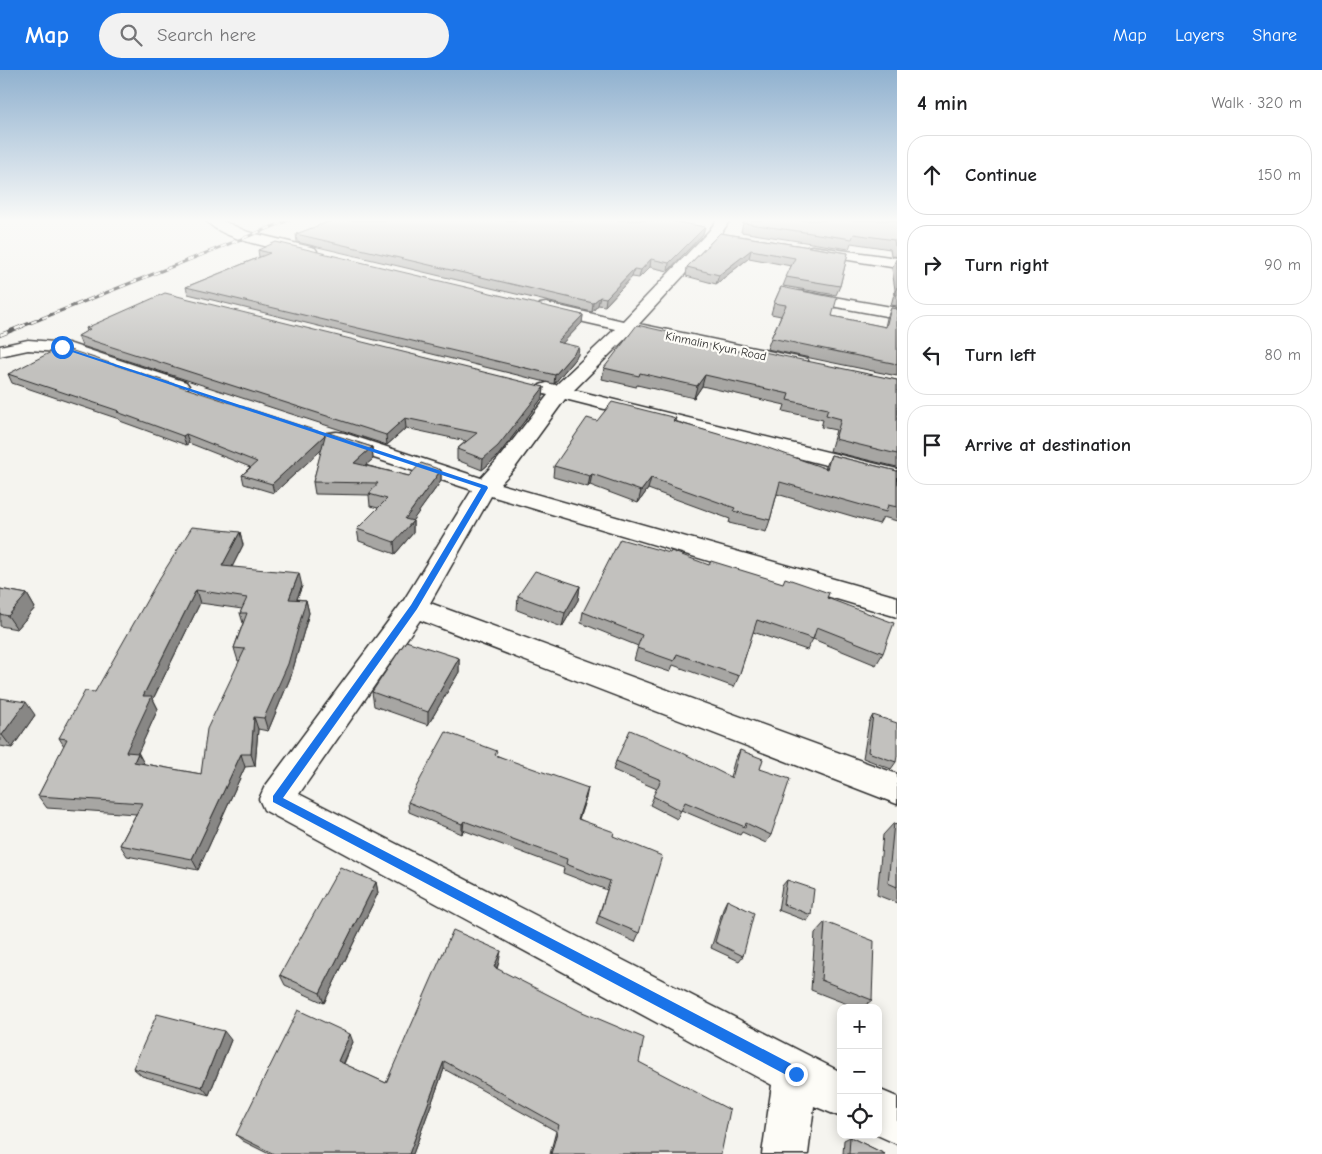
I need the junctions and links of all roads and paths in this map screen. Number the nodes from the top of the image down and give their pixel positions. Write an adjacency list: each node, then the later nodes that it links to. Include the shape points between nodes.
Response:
1 (680, 271): 5 (street)
2 (781, 292): 4 (street)
3 (532, 304): 5 (street, Kinmalin Kyun Road)
4 (897, 313)
5 (628, 327): 7 (street, Kinmalin Kyun Road); 9 (street)
6 (0, 351): 10 (street, via 28,345 62,347)
7 (820, 368)
8 (531, 385): 9 (street)
9 (560, 392): 12 (street); 13 (street)
10 (203, 394)
11 (316, 431): 13 (street)
12 (897, 476)
13 (485, 488): 14 (street); 15 (street)
14 (414, 607): 16 (street); 17 (street, via 276,799)
15 (897, 607)
16 (897, 789)
17 (796, 1074): 18 (street); 21 (street)
18 (839, 1094)
19 (882, 1114): 20 (street)
20 (897, 1121)
21 (785, 1154)

